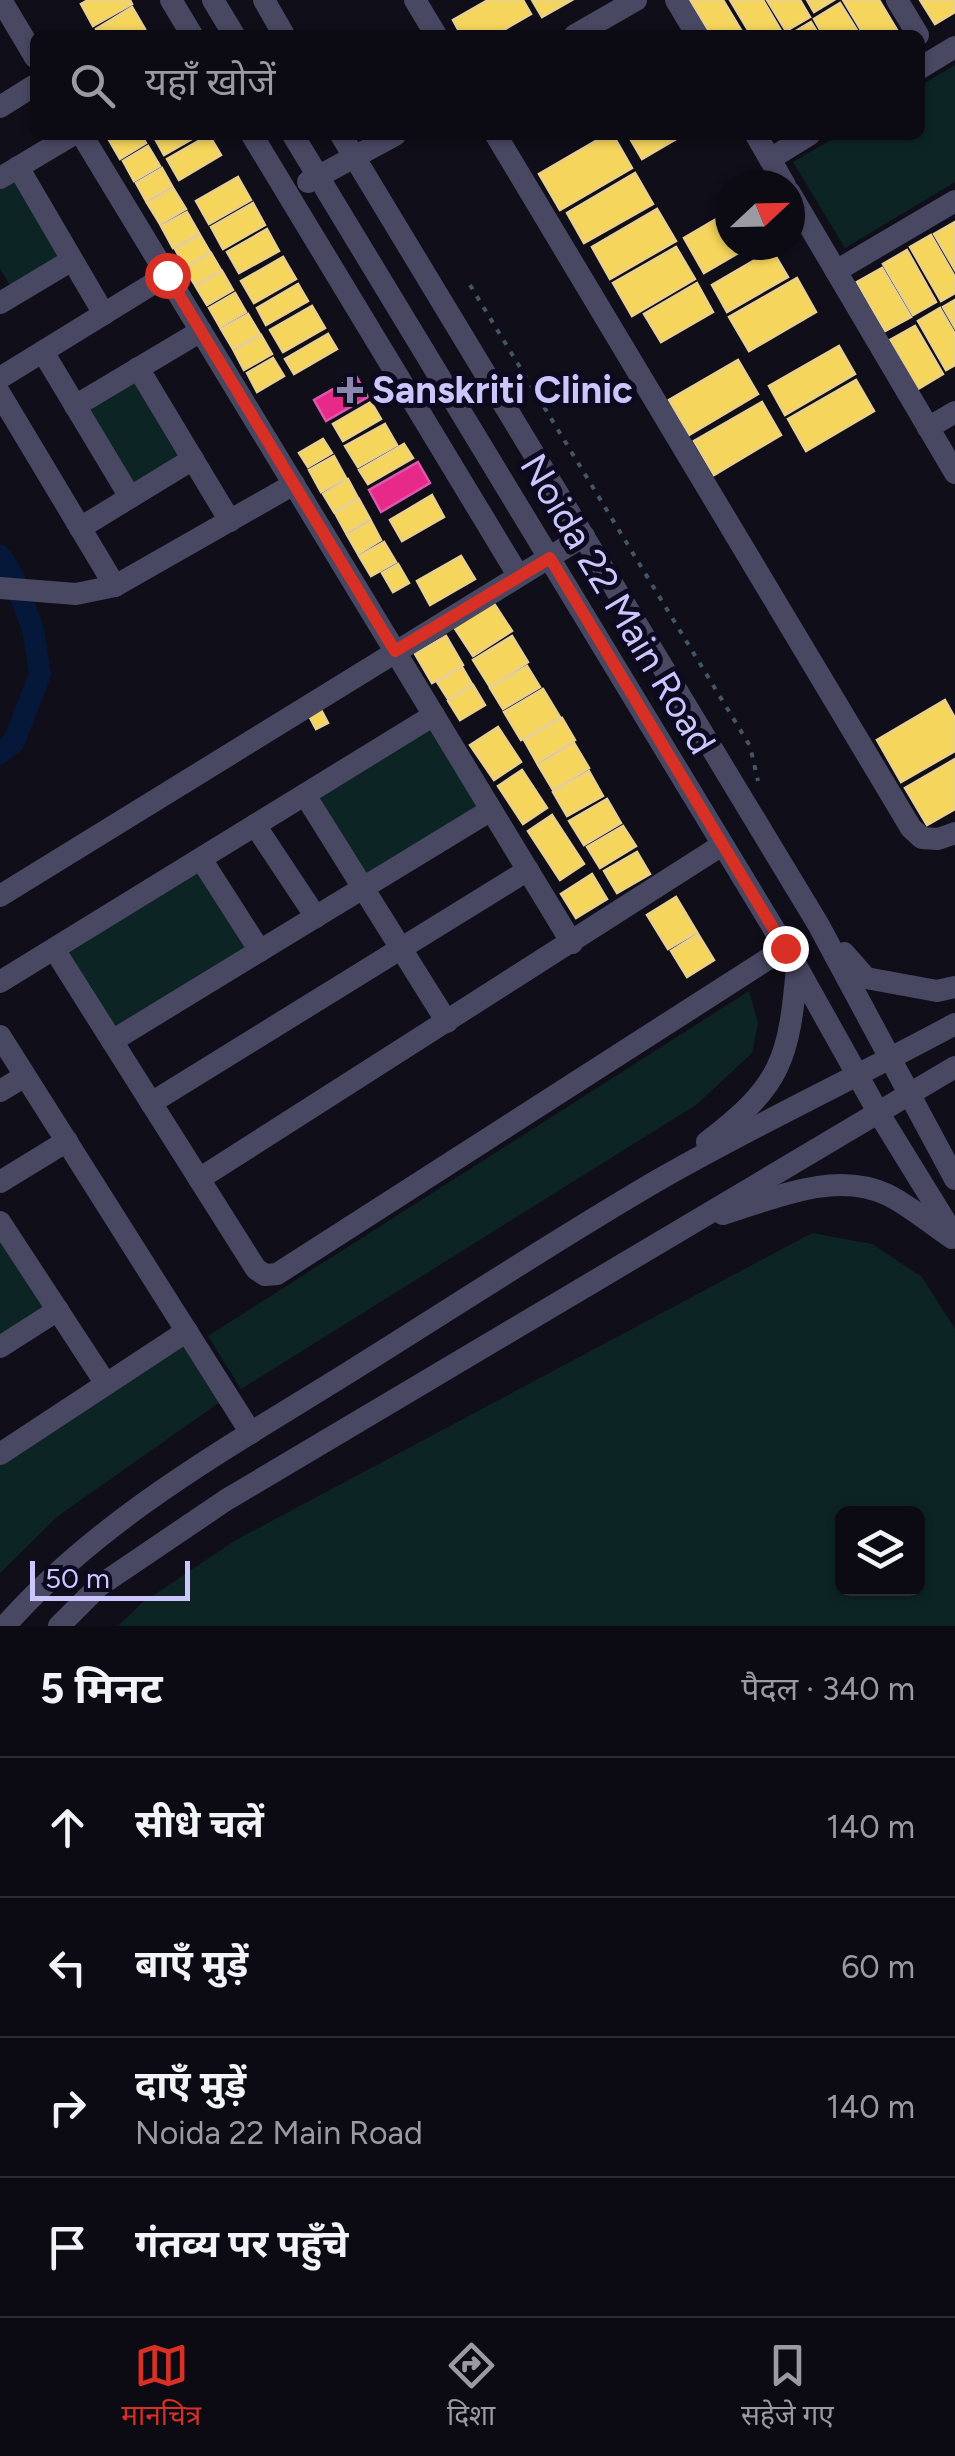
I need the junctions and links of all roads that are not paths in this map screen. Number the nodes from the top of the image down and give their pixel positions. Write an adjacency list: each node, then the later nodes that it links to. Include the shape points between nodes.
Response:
1 (1, 0): 16 (street)
2 (171, 0): 9 (street)
3 (213, 0): 10 (street)
4 (264, 0): 11 (street)
5 (415, 0): 12 (street)
6 (636, 0): 13 (street)
7 (676, 0): 14 (street)
8 (897, 0): 15 (street)
9 (189, 30)
10 (231, 30)
11 (281, 30)
12 (433, 30)
13 (584, 30)
14 (694, 30)
15 (915, 30)
16 (30, 48)
17 (955, 48): 18 (street)
18 (927, 64)
19 (30, 88): 20 (street)
20 (0, 106)
21 (64, 140): 33 (street)
22 (85, 140): 40 (street)
23 (255, 140): 35 (street)
24 (296, 140): 34 (street, Noida 22 Main Road)
25 (343, 140): 30 (street, Noida 22 Main Road)
26 (385, 140): 30 (street)
27 (499, 140): 67 (street, via 911,828 922,838)
28 (759, 140): 31 (street)
29 (801, 140): 31 (street)
30 (353, 157): 34 (street); 57 (street, Noida 22 Main Road)
31 (770, 158): 32 (street)
32 (777, 170)
33 (9, 173): 38 (street)
34 (318, 176): 35 (street); 58 (street, Noida 22 Main Road)
35 (288, 194): 59 (street)
36 (955, 201): 39 (street)
37 (805, 218): 39 (street)
38 (72, 260): 41 (street); 42 (street)
39 (836, 271): 50 (street)
40 (167, 275): 42 (street); 43 (street)
41 (4, 292)
42 (104, 314): 44 (street)
43 (201, 330): 45 (street); 53 (street)
44 (42, 352): 46 (street); 48 (street)
45 (138, 368): 48 (street); 51 (street)
46 (0, 378)
47 (0, 394): 56 (street)
48 (76, 406): 54 (street)
49 (955, 412): 50 (street)
50 (928, 428): 52 (street)
51 (193, 459): 54 (street); 55 (street)
52 (955, 473)
53 (294, 484): 55 (street); 62 (street)
54 (130, 497): 56 (street)
55 (230, 521): 60 (street)
56 (80, 528): 60 (street)
57 (584, 536): 58 (street); 74 (street, Noida 22 Main Road)
58 (550, 558): 59 (street); 68 (street, Noida 22 Main Road)
59 (518, 575): 62 (street)
60 (115, 586): 61 (street, via 76,594)
61 (0, 588)
62 (395, 651): 63 (street); 72 (street)
63 (434, 715): 64 (street); 65 (street)
64 (305, 795): 66 (street); 71 (street)
65 (491, 810): 70 (street); 71 (street)
66 (255, 825): 69 (street); 73 (street)
67 (955, 833)
68 (722, 845): 75 (street); 79 (street, Noida 22 Main Road)
69 (201, 859): 77 (street); 78 (street)
70 (528, 870): 75 (street); 76 (street)
71 (364, 888): 73 (street); 76 (street)
72 (0, 896)
73 (316, 917): 78 (street)
74 (818, 924): 81 (street, via 866,978 937,991); 86 (street, Noida 22 Main Road)
75 (572, 943): 82 (street)
76 (401, 948): 82 (street); 92 (street)
77 (54, 949): 80 (street); 85 (street)
78 (260, 951): 85 (street)
79 (791, 957): 89 (street, Noida 22 Main Road); 95 (street, via 785,1051 768,1088); 96 (street, via 277,1274 256,1268)
80 (0, 982)
81 (955, 987)
82 (447, 1022): 96 (street)
83 (955, 1024): 86 (street)
84 (0, 1036): 88 (street)
85 (112, 1041): 92 (street)
86 (892, 1058): 89 (street); 91 (street, Noida 22 Main Road)
87 (955, 1067): 91 (street)
88 (25, 1076): 90 (street); 94 (street)
89 (858, 1076): 93 (street, Noida 22 Main Road); 95 (street)
90 (0, 1091)
91 (910, 1094): 93 (street); 97 (street, Noida 22 Main Road)
92 (150, 1102): 96 (street)
93 (878, 1112): 100 (street); 101 (street, Noida 22 Main Road)
94 (66, 1141): 98 (street); 103 (street)
95 (661, 1178): 106 (street)
96 (199, 1179)
97 (955, 1179)
98 (0, 1182)
99 (0, 1222): 102 (street)
100 (686, 1226): 101 (street, via 845,1183 887,1195); 109 (street, via 226,1500 100,1586)
101 (955, 1239)
102 (58, 1310): 104 (street); 105 (street)
103 (186, 1331): 105 (street); 106 (street)
104 (0, 1347)
105 (106, 1384): 107 (street)
106 (251, 1433): 108 (street, via 90,1542)
107 (0, 1454)
108 (5, 1626)
109 (59, 1626)

